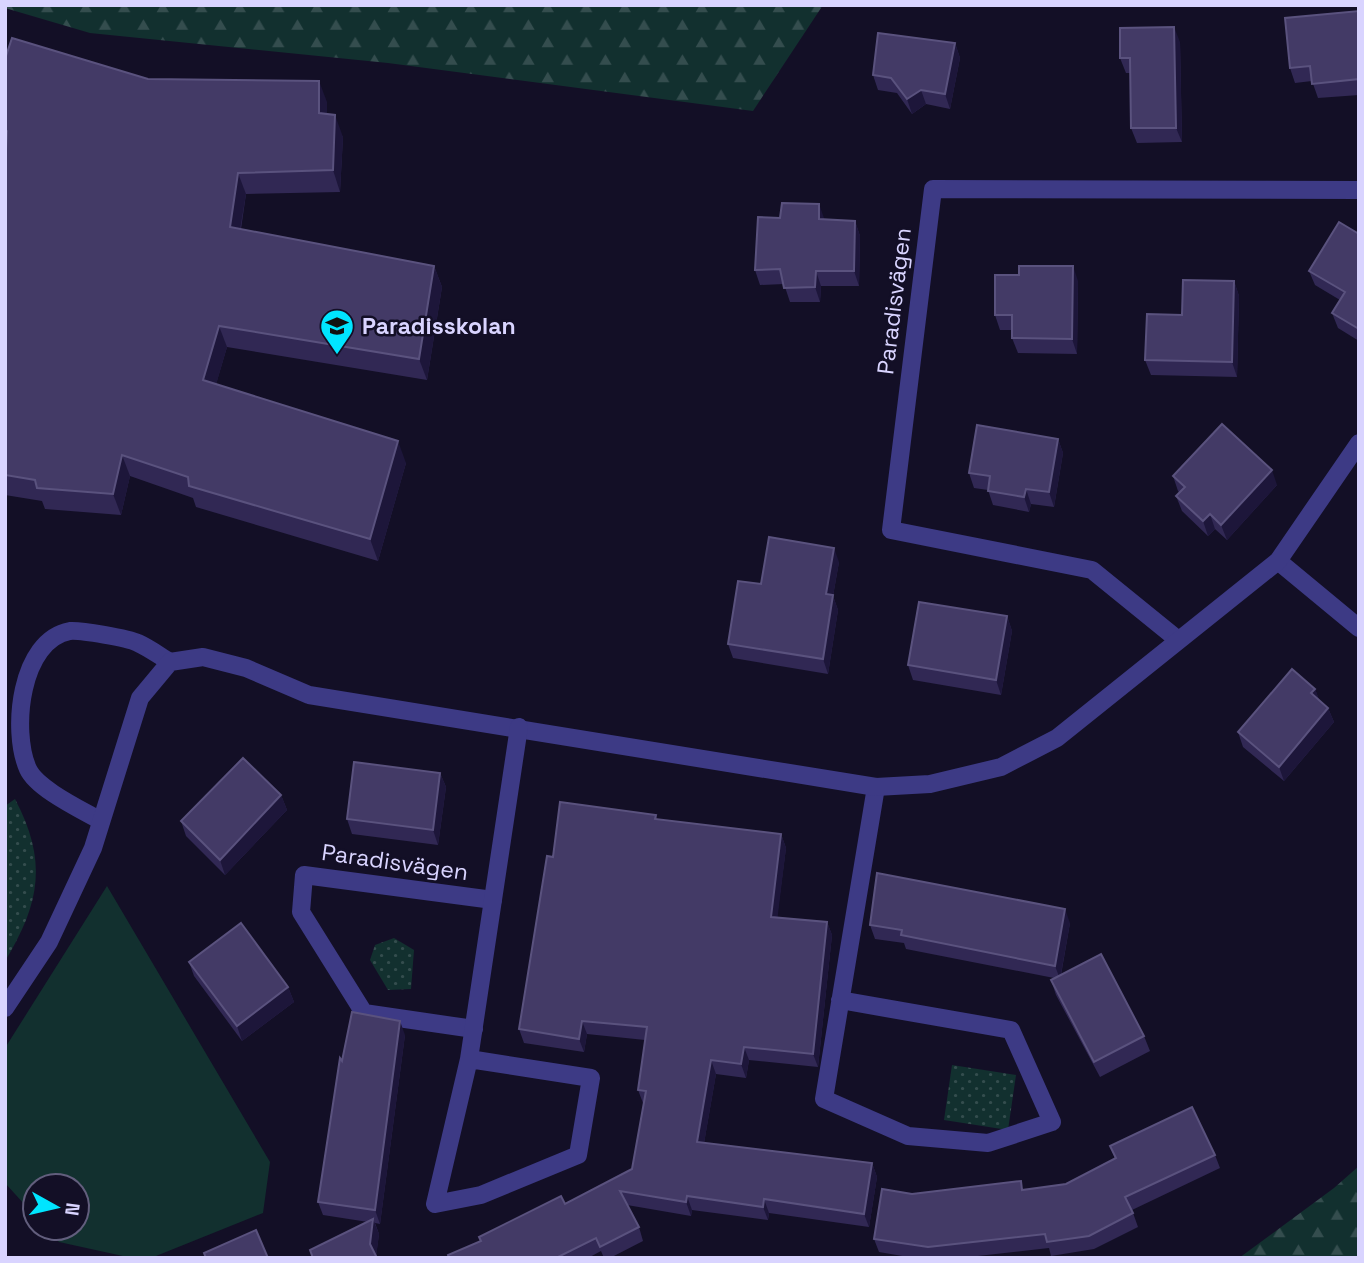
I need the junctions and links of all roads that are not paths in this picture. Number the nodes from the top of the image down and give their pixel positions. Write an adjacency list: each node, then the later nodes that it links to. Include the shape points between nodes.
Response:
1 (1359, 190): 5 (street, Paradisvägen, via 933,189 891,530 1092,570)
2 (1359, 443): 3 (street)
3 (1278, 561): 4 (street); 5 (street)
4 (1359, 628)
5 (1177, 639): 8 (street, via 1057,738 1001,767 930,783)
6 (170, 662): 7 (street, via 203,657 246,668 309,695); 9 (street, via 140,698); 9 (street, via 136,642 71,631 48,641 25,679 18,726 29,771 60,797)
7 (519, 727): 8 (street); 10 (street, Paradisvägen)
8 (876, 787): 11 (street)
9 (101, 821): 12 (street, via 49,942)
10 (493, 901): 13 (street, Paradisvägen); 13 (street, Paradisvägen, via 304,875 301,912 364,1013)
11 (840, 1000): 11 (street, via 824,1099 908,1136 988,1143 1052,1122 1011,1030)
12 (5, 1008)
13 (474, 1028): 14 (street, Paradisvägen)
14 (469, 1059): 14 (street, Paradisvägen, via 452,1132 435,1204 481,1195 578,1155 591,1078)

